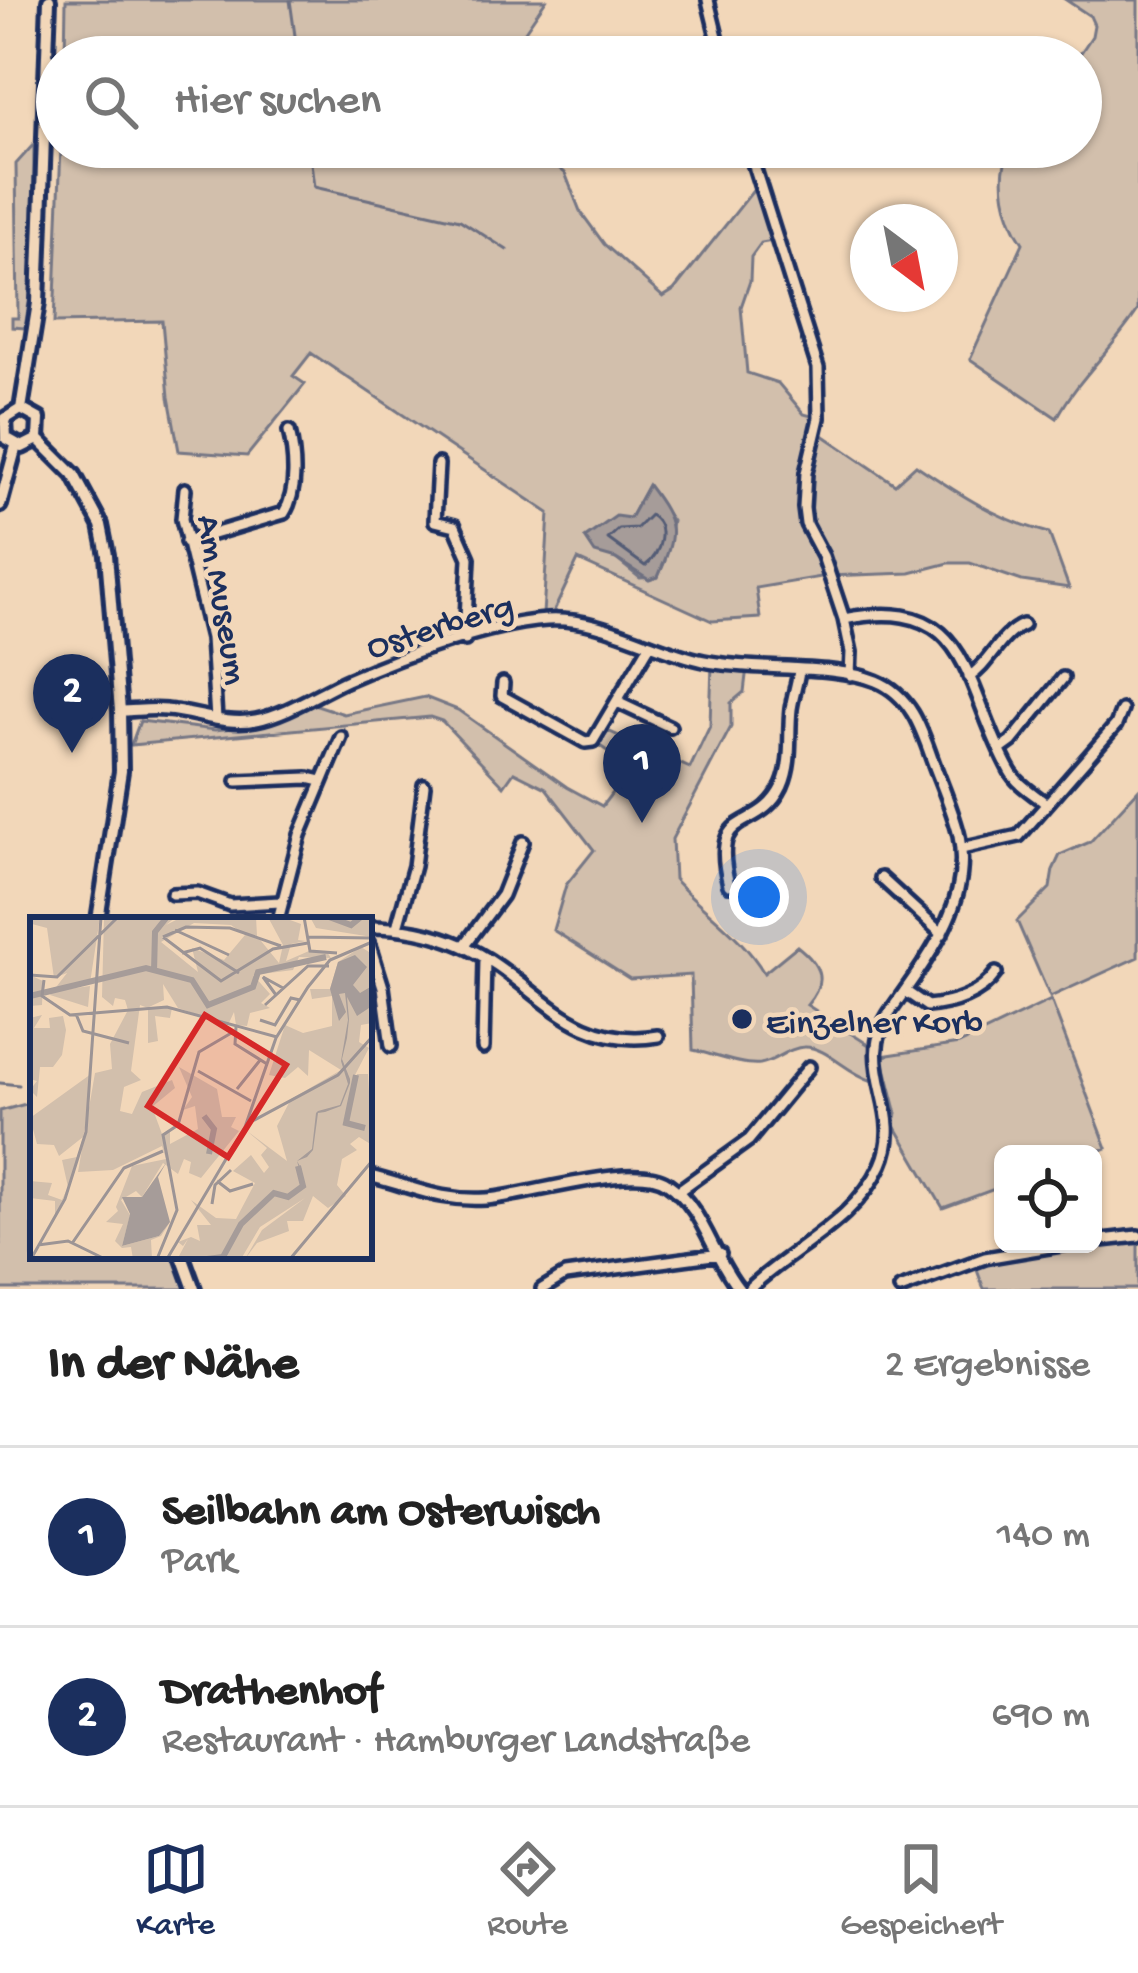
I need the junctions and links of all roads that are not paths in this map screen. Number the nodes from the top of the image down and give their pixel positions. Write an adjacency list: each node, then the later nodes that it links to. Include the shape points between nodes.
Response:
1 (49, 0): 3 (main road)
2 (708, 0): 4 (street)
3 (48, 36)
4 (717, 36)
5 (43, 168): 7 (main road, via 38,303)
6 (755, 168): 15 (street, via 818,368 804,508)
7 (21, 409): 9 (main road, via 39,418); 10 (main road, via 3,426)
8 (289, 431): 14 (street, via 293,477 284,513)
9 (38, 439): 10 (main road); 25 (main road, via 65,463 101,525)
10 (16, 446): 13 (main road)
11 (438, 464): 17 (street, via 435,520 454,526 469,558)
12 (184, 489): 14 (street, Am Museum)
13 (0, 505)
14 (186, 542): 27 (street, Am Museum, via 215,662)
15 (844, 620): 20 (street); 21 (street, via 893,612 919,618 951,646)
16 (1023, 625): 21 (street)
17 (465, 640): 18 (street, Osterberg, via 564,620); 27 (street, Osterberg, via 356,676 260,720)
18 (650, 646): 19 (street, Osterberg, via 716,664); 24 (street)
19 (799, 671): 20 (street, Osterberg); 38 (street, via 788,766 774,798 727,835)
20 (850, 675): 36 (street, via 884,685 912,710)
21 (969, 677): 30 (street)
22 (1063, 678): 30 (street)
23 (502, 683): 24 (street, via 502,696 585,742 597,737)
24 (617, 701): 28 (street)
25 (120, 710): 27 (street, Osterberg); 41 (main road, via 121,771)
26 (1122, 710): 34 (street)
27 (216, 719)
28 (670, 727)
29 (340, 736): 32 (street)
30 (1001, 749): 34 (street, via 1014,776)
31 (237, 781): 32 (street)
32 (321, 781): 40 (street)
33 (424, 785): 44 (street)
34 (1045, 802): 36 (street, via 1019,836)
35 (524, 842): 46 (street, via 502,895)
36 (961, 849): 45 (street, via 959,886)
37 (881, 878): 45 (street)
38 (729, 884)
39 (172, 894): 40 (street, via 230,905)
40 (280, 902): 42 (street)
41 (98, 917)
42 (278, 917)
43 (372, 927): 44 (street)
44 (398, 927): 46 (street)
45 (942, 934): 50 (street)
46 (464, 946): 48 (street)
47 (372, 952): 52 (street)
48 (484, 959): 51 (street, via 581,1029 634,1040); 53 (street)
49 (996, 974): 50 (street, via 959,1000 932,1006)
50 (905, 991): 65 (street, via 874,1050 888,1111 879,1169 826,1230)
51 (658, 1036)
52 (391, 1046)
53 (483, 1048)
54 (809, 1067): 56 (street, via 749,1141)
55 (372, 1177): 56 (street, via 462,1200 636,1173)
56 (676, 1192): 60 (street)
57 (1138, 1236): 58 (street)
58 (1102, 1240)
59 (1008, 1253): 66 (street)
60 (720, 1254): 63 (street, via 565,1275); 64 (street)
61 (183, 1259): 62 (main road)
62 (194, 1289)
63 (542, 1289)
64 (739, 1289)
65 (749, 1289)
66 (900, 1289)

